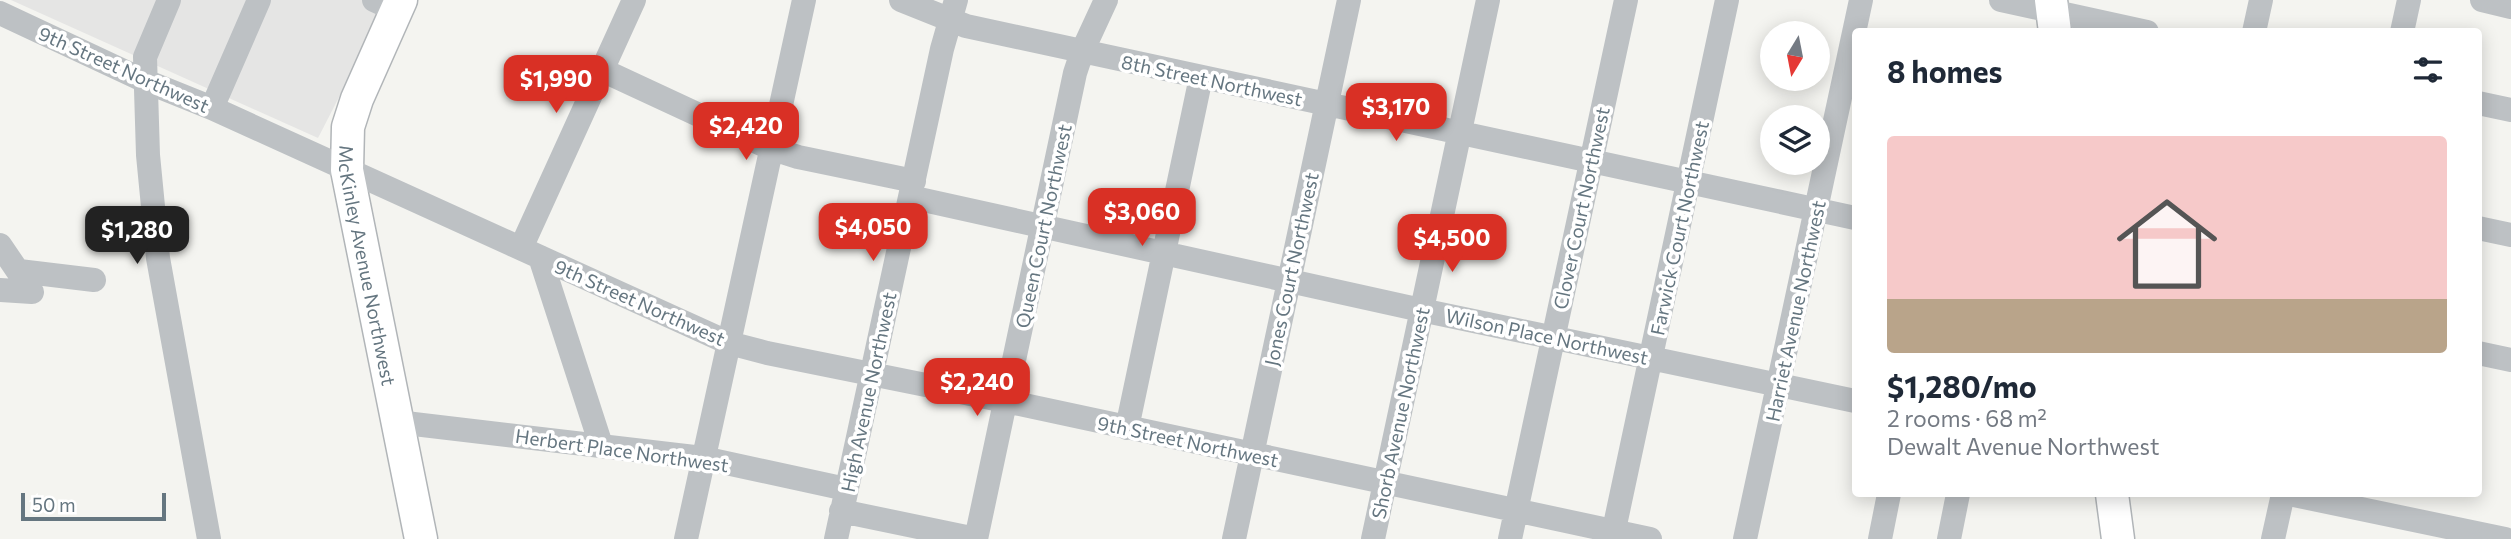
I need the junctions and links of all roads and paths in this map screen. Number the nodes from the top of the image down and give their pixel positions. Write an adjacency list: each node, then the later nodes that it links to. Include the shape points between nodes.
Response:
1 (169, 0): 29 (street, via 146,50)
2 (259, 0): 32 (street)
3 (634, 0): 27 (street)
4 (804, 0): 35 (street)
5 (901, 0): 18 (street, 8th Street Northwest)
6 (1106, 0): 26 (street, Queen Court Northwest)
7 (1349, 0): 31 (street, Jones Court Northwest)
8 (1488, 0): 34 (street, Shorb Avenue Northwest)
9 (1626, 0): 36 (street, Clover Court Northwest)
10 (1727, 0): 38 (street, Farwick Court Northwest)
11 (1861, 0): 21 (street, Harriet Avenue Northwest)
12 (2001, 0): 20 (street)
13 (2261, 0): 23 (street)
14 (2409, 0): 24 (street)
15 (2482, 0): 17 (street)
16 (390, 3): 37 (main road, McKinley Avenue Northwest, via 348,127)
17 (2511, 7)
18 (952, 10): 26 (street, 8th Street Northwest); 39 (street, High Avenue Northwest)
19 (0, 13): 29 (street, 9th Street Northwest)
20 (2052, 14): 22 (street)
21 (1855, 28)
22 (2126, 28)
23 (2255, 28)
24 (2403, 28)
25 (1852, 42): 40 (street, Harriet Avenue Northwest)
26 (1082, 51): 28 (street, 8th Street Northwest); 42 (street, Queen Court Northwest)
27 (602, 70): 35 (street, Wilson Place Northwest); 46 (street)
28 (1201, 77): 31 (street, 8th Street Northwest); 47 (street)
29 (145, 81): 32 (street, 9th Street Northwest); 76 (street, via 159,258)
30 (2482, 104): 33 (street)
31 (1327, 105): 34 (street, 8th Street Northwest); 49 (street, Jones Court Northwest)
32 (212, 108): 37 (street, 9th Street Northwest)
33 (2511, 110)
34 (1459, 134): 36 (street, 8th Street Northwest); 52 (street, Shorb Avenue Northwest)
35 (770, 148): 39 (street, Wilson Place Northwest); 54 (street)
36 (1590, 162): 38 (street, 8th Street Northwest); 53 (street, Clover Court Northwest)
37 (347, 170): 46 (street, 9th Street Northwest); 62 (main road, McKinley Avenue Northwest)
38 (1689, 184): 40 (street, 8th Street Northwest); 56 (street, Farwick Court Northwest)
39 (912, 189): 42 (street, Wilson Place Northwest); 58 (street, High Avenue Northwest)
40 (1816, 210): 41 (street, 8th Street Northwest); 59 (street, Harriet Avenue Northwest)
41 (1852, 217)
42 (1043, 227): 47 (street, Wilson Place Northwest); 61 (street, Queen Court Northwest)
43 (2482, 229): 44 (street)
44 (2511, 235)
45 (0, 245): 48 (street)
46 (530, 253): 54 (street, 9th Street Northwest); 64 (street)
47 (1164, 253): 49 (street, Wilson Place Northwest); 63 (street)
48 (19, 271): 50 (street); 51 (street, via 32,292)
49 (1289, 279): 52 (street, Wilson Place Northwest); 65 (street, Jones Court Northwest)
50 (94, 280)
51 (0, 290)
52 (1421, 310): 53 (street, Wilson Place Northwest); 67 (street, Shorb Avenue Northwest)
53 (1554, 338): 56 (street, Wilson Place Northwest); 74 (street, Clover Court Northwest)
54 (729, 343): 58 (street, 9th Street Northwest); 66 (street)
55 (2482, 354): 57 (street)
56 (1651, 358): 59 (street, Wilson Place Northwest); 75 (street, Farwick Court Northwest)
57 (2511, 360)
58 (872, 374): 61 (street, 9th Street Northwest); 73 (street, High Avenue Northwest)
59 (1779, 385): 60 (street, Wilson Place Northwest); 85 (street, Harriet Avenue Northwest)
60 (1852, 400)
61 (1005, 401): 63 (street, 9th Street Northwest); 80 (street, Queen Court Northwest)
62 (397, 422): 64 (street, Herbert Place Northwest); 77 (main road, McKinley Avenue Northwest)
63 (1127, 428): 65 (street, 9th Street Northwest)
64 (601, 445): 66 (street, Herbert Place Northwest)
65 (1252, 455): 67 (street, 9th Street Northwest); 81 (street, Jones Court Northwest)
66 (703, 458): 73 (street, Herbert Place Northwest); 78 (street)
67 (1385, 483): 74 (street, 9th Street Northwest); 82 (street, Shorb Avenue Northwest)
68 (1888, 497): 86 (street)
69 (1957, 497): 87 (street)
70 (2112, 497): 88 (main road)
71 (2282, 497): 89 (street)
72 (2303, 497): 90 (street)
73 (844, 500): 79 (street, High Avenue Northwest); 80 (street, Herbert Place Northwest)
74 (1516, 510): 75 (street, 9th Street Northwest); 83 (street, Clover Court Northwest)
75 (1613, 535): 84 (street, 9th Street Northwest)
76 (209, 539)
77 (421, 539)
78 (686, 539)
79 (836, 539)
80 (976, 539)
81 (1234, 539)
82 (1373, 539)
83 (1510, 539)
84 (1650, 539)
85 (1745, 539)
86 (1880, 539)
87 (1949, 539)
88 (2118, 539)
89 (2273, 539)
90 (2505, 539)

